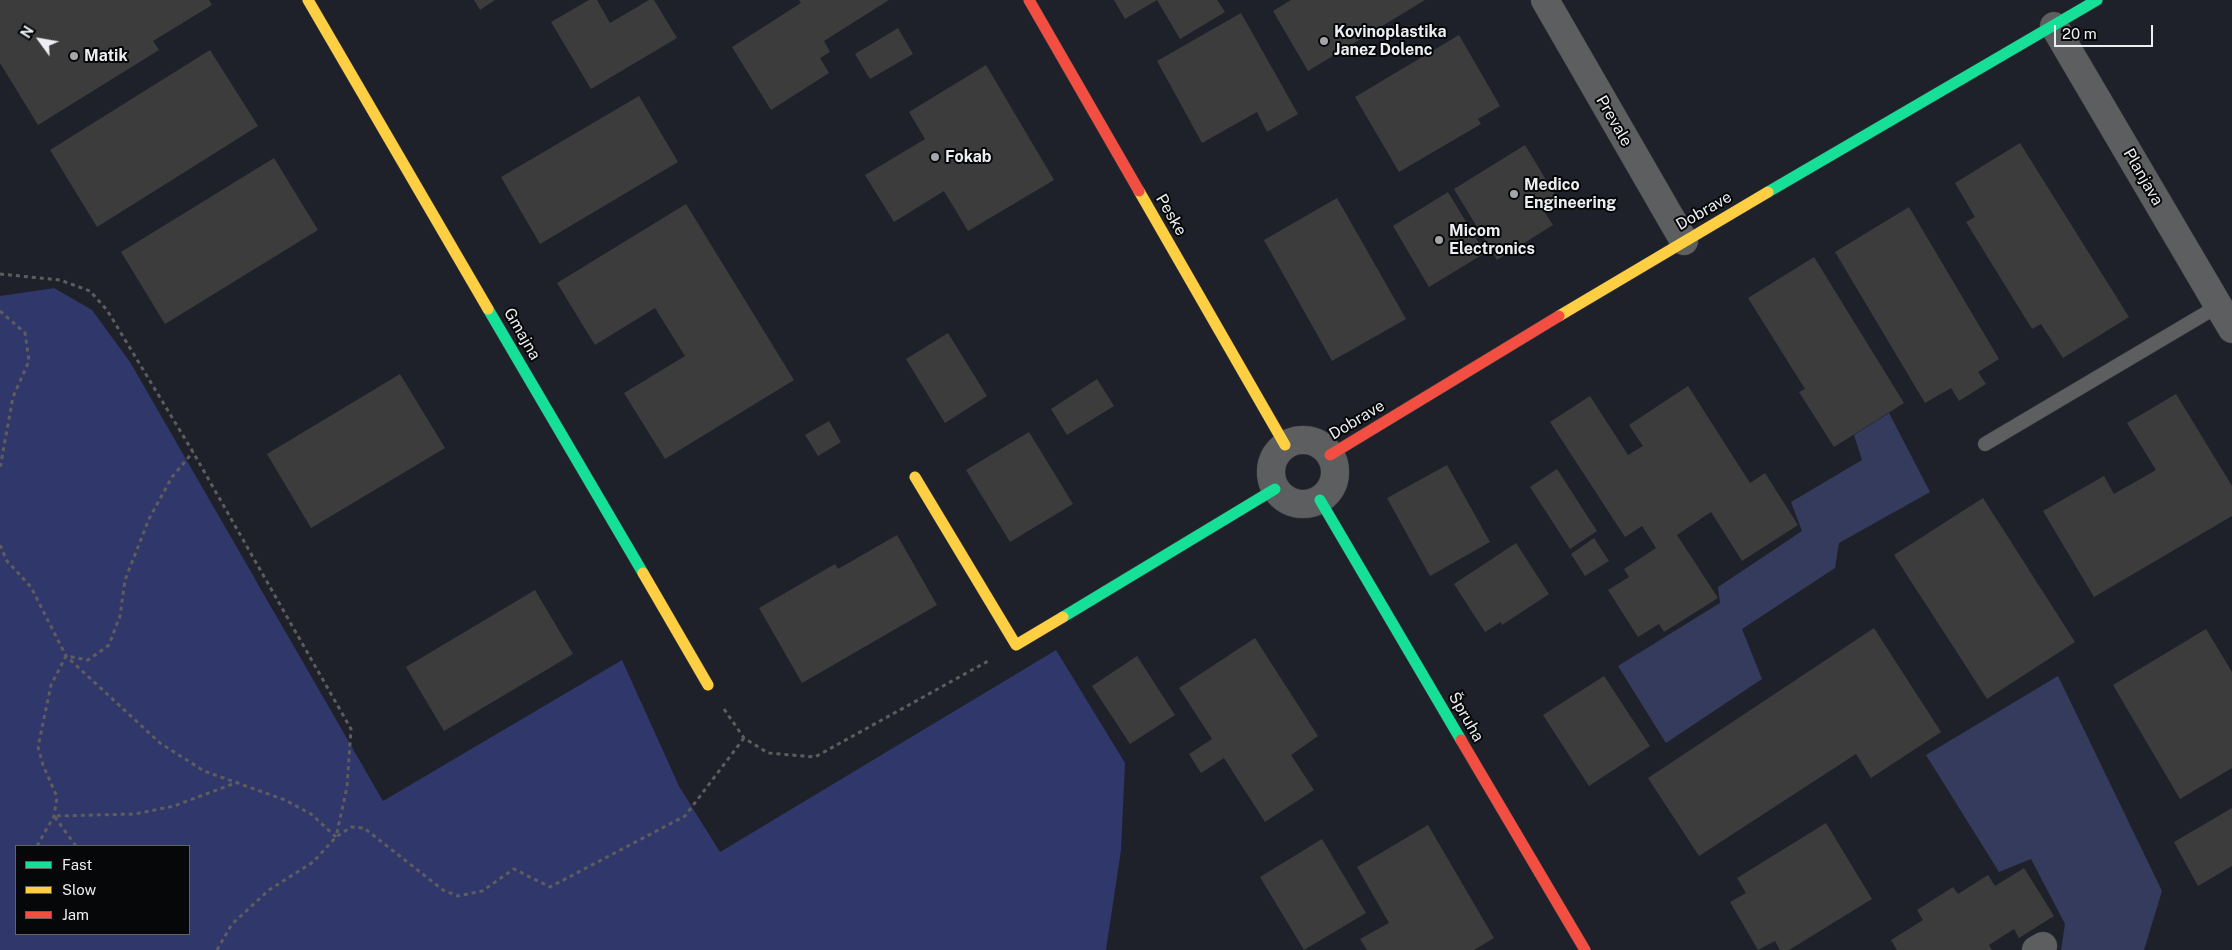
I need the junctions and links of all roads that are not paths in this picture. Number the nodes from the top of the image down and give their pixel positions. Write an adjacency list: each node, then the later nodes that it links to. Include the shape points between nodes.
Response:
1 (308, 0): 15 (street, Gmajna)
2 (1029, 0): 10 (street, Peske)
3 (1545, 0): 6 (street, Prevale)
4 (2097, 0): 5 (street, Dobrave)
5 (2054, 26): 6 (street, Dobrave); 7 (street, Planjava)
6 (1684, 241): 11 (street, Dobrave)
7 (2218, 306): 8 (street, Planjava); 9 (lane)
8 (2232, 329)
9 (1985, 444)
10 (1286, 445): 11 (street, via 1305,440); 13 (street, via 1278,452 1272,465 1271,480)
11 (1330, 455): 14 (street, via 1334,479)
12 (915, 477): 13 (street, via 1016,645)
13 (1275, 490): 14 (street, via 1291,502 1311,504)
14 (1320, 500): 16 (street, Špruha)
15 (708, 685)
16 (1584, 950)

